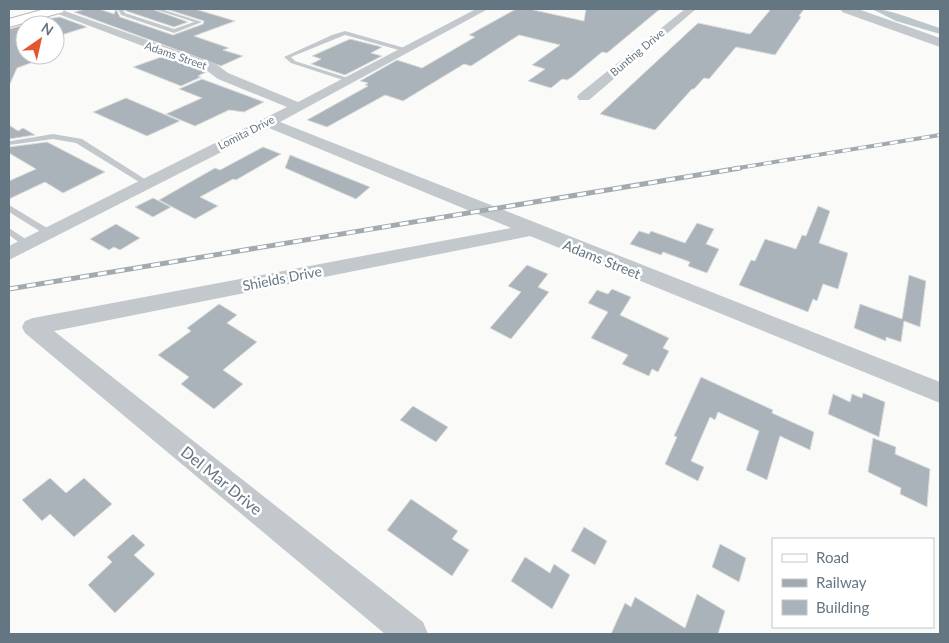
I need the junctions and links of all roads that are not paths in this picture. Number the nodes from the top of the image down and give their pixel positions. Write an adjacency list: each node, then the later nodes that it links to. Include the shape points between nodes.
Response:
1 (33, 9): 8 (main road)
2 (53, 9): 9 (main road); 14 (street, Adams Street, via 211,66 222,76)
3 (120, 9): 4 (lane, via 123,14 174,31 199,22)
4 (156, 9)
5 (483, 9): 11 (street, Lomita Drive)
6 (691, 9): 13 (street, Bunting Drive)
7 (847, 9): 10 (street)
8 (9, 16)
9 (9, 23)
10 (940, 43)
11 (406, 50): 12 (street, Lomita Drive); 12 (lane, via 345,33 287,57 293,62)
12 (349, 80): 14 (street, Lomita Drive)
13 (584, 97)
14 (299, 106): 15 (street, Lomita Drive)
15 (266, 122): 17 (street, Lomita Drive); 19 (street, Adams Street)
16 (11, 143): 17 (lane, via 41,137 68,137)
17 (147, 183): 21 (street, Lomita Drive)
18 (9, 208): 21 (lane)
19 (530, 230): 24 (street, Shields Drive); 25 (street, Adams Street)
20 (9, 232): 22 (lane)
21 (49, 233): 22 (street, Lomita Drive)
22 (27, 244): 23 (street, Lomita Drive)
23 (9, 254)
24 (33, 326): 26 (street, Del Mar Drive)
25 (940, 393)
26 (410, 634)

